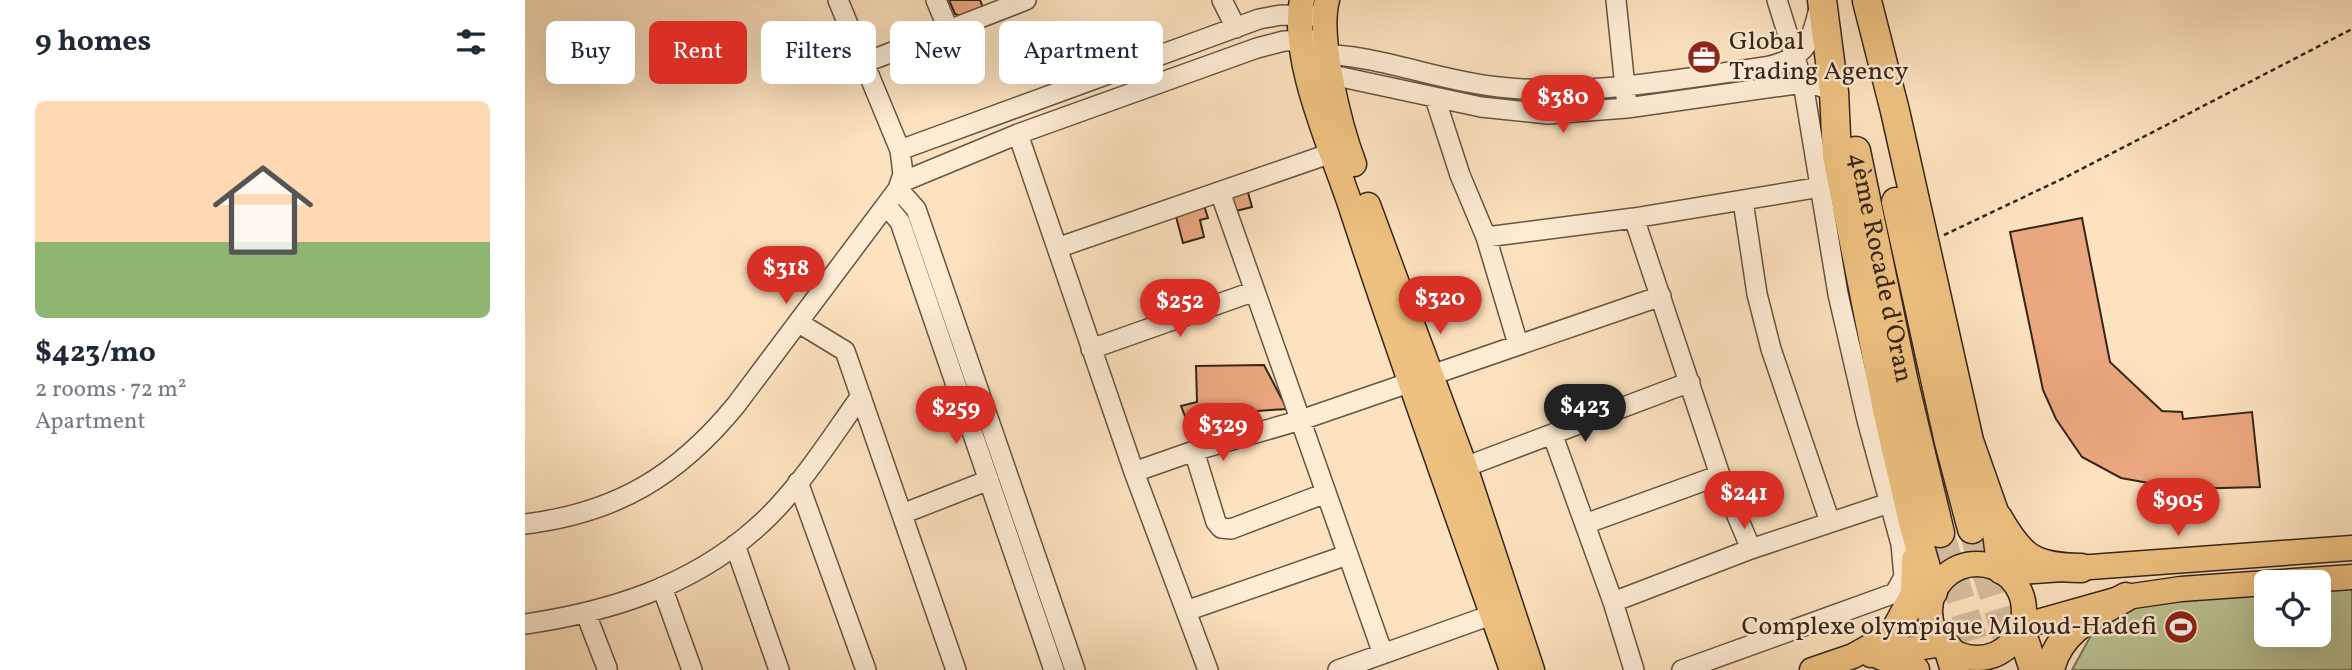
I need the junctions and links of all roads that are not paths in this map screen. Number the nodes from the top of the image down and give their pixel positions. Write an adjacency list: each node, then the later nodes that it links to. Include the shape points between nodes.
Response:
1 (838, 0): 10 (street)
2 (936, 0): 11 (street)
3 (1027, 0): 12 (street)
4 (1222, 0): 13 (street)
5 (1616, 0): 18 (street)
6 (1777, 0): 15 (street)
7 (1821, 0): 15 (street, via 1809,42); 19 (highway)
8 (1830, 0): 57 (highway, 4ème Rocade d'Oran)
9 (1866, 1): 52 (highway, via 1969,441); 58 (highway, 4ème Rocade d'Oran, via 1891,181)
10 (847, 21)
11 (945, 21)
12 (974, 21)
13 (1236, 28): 14 (street, via 1271,16); 23 (street)
14 (1315, 36): 18 (street, via 1362,58 1496,87 1562,92); 20 (street); 22 (street, via 1257,48); 24 (main road)
15 (1793, 59): 16 (street); 18 (street, via 1765,67)
16 (1803, 83): 19 (street, via 1817,83); 21 (street); 25 (street)
17 (873, 84): 23 (street)
18 (1625, 85): 21 (street)
19 (1833, 92): 57 (highway, via 1837,156)
20 (1435, 98): 21 (street, via 1526,113 1571,115); 30 (street)
21 (1627, 108)
22 (1018, 134): 26 (street); 31 (street)
23 (900, 150): 26 (street, via 903,166)
24 (1340, 150): 27 (street); 37 (main road)
25 (1821, 187): 28 (street); 50 (street, via 1838,294)
26 (895, 192): 34 (street); 46 (street, via 900,222); 49 (street, via 916,209)
27 (1220, 192): 31 (street); 32 (street)
28 (1743, 201): 29 (street); 54 (street, via 1757,294 1771,349)
29 (1634, 218): 30 (street); 33 (street)
30 (1486, 237): 35 (street)
31 (1056, 248): 36 (street)
32 (1255, 291): 36 (street); 40 (street)
33 (1661, 296): 35 (street); 38 (street)
34 (799, 323): 39 (street, via 845,351); 55 (street, via 708,439 680,464 600,508)
35 (1518, 344): 37 (street)
36 (1091, 349): 44 (street)
37 (1420, 377): 40 (street); 43 (main road); 71 (main road)
38 (1690, 382): 41 (street); 45 (street)
39 (861, 396): 47 (street); 53 (street)
40 (1301, 420): 42 (street); 48 (street)
41 (1553, 436): 43 (street); 56 (street)
42 (1194, 451): 44 (street); 48 (street, via 1221,528 1231,529)
43 (1465, 467): 71 (main road)
44 (1134, 472): 70 (street)
45 (1720, 475): 56 (street); 61 (street)
46 (989, 480): 51 (street); 53 (street)
47 (798, 482): 59 (street, via 755,530); 83 (street)
48 (1326, 493): 62 (street)
49 (1019, 503): 51 (street); 86 (street)
50 (1889, 503): 54 (street); 92 (street, via 1905,569 1903,583 1895,593)
51 (999, 510): 85 (street)
52 (1994, 512): 63 (highway, via 2012,543 2036,563); 64 (highway)
53 (902, 514): 84 (street)
54 (1830, 522): 61 (street)
55 (525, 524)
56 (1585, 524): 69 (street)
57 (1927, 529): 67 (highway); 76 (highway, via 1915,594)
58 (1972, 529)
59 (735, 545): 66 (street); 82 (street)
60 (2352, 548): 63 (main road)
61 (1751, 550): 69 (street)
62 (1347, 555): 70 (street); 77 (street)
63 (2081, 568): 64 (main road)
64 (2004, 572): 67 (main road, via 1987,564 1963,566 1942,578); 75 (main road, via 2023,597)
65 (2352, 578): 68 (main road)
66 (662, 587): 72 (street); 81 (street)
67 (1932, 596): 76 (main road); 78 (main road, via 1931,624)
68 (2126, 597): 75 (main road); 95 (highway, via 2066,636)
69 (1613, 602): 91 (street)
70 (1186, 611): 87 (street)
71 (1502, 611): 77 (street); 89 (main road); 90 (main road)
72 (586, 614): 74 (street); 80 (street)
73 (525, 616): 74 (street)
74 (525, 624)
75 (2022, 628): 78 (main road, via 2013,642 1989,657); 79 (highway)
76 (1875, 648): 78 (main road); 93 (main road); 94 (highway)
77 (1383, 654): 88 (street)
78 (1949, 654)
79 (2022, 666)
80 (608, 669)
81 (692, 670)
82 (779, 670)
83 (866, 670)
84 (956, 670)
85 (1054, 670)
86 (1075, 670)
87 (1207, 670)
88 (1338, 670)
89 (1512, 670)
90 (1532, 670)
91 (1634, 670)
92 (1682, 670)
93 (1812, 670)
94 (1915, 670)
95 (2050, 670)

